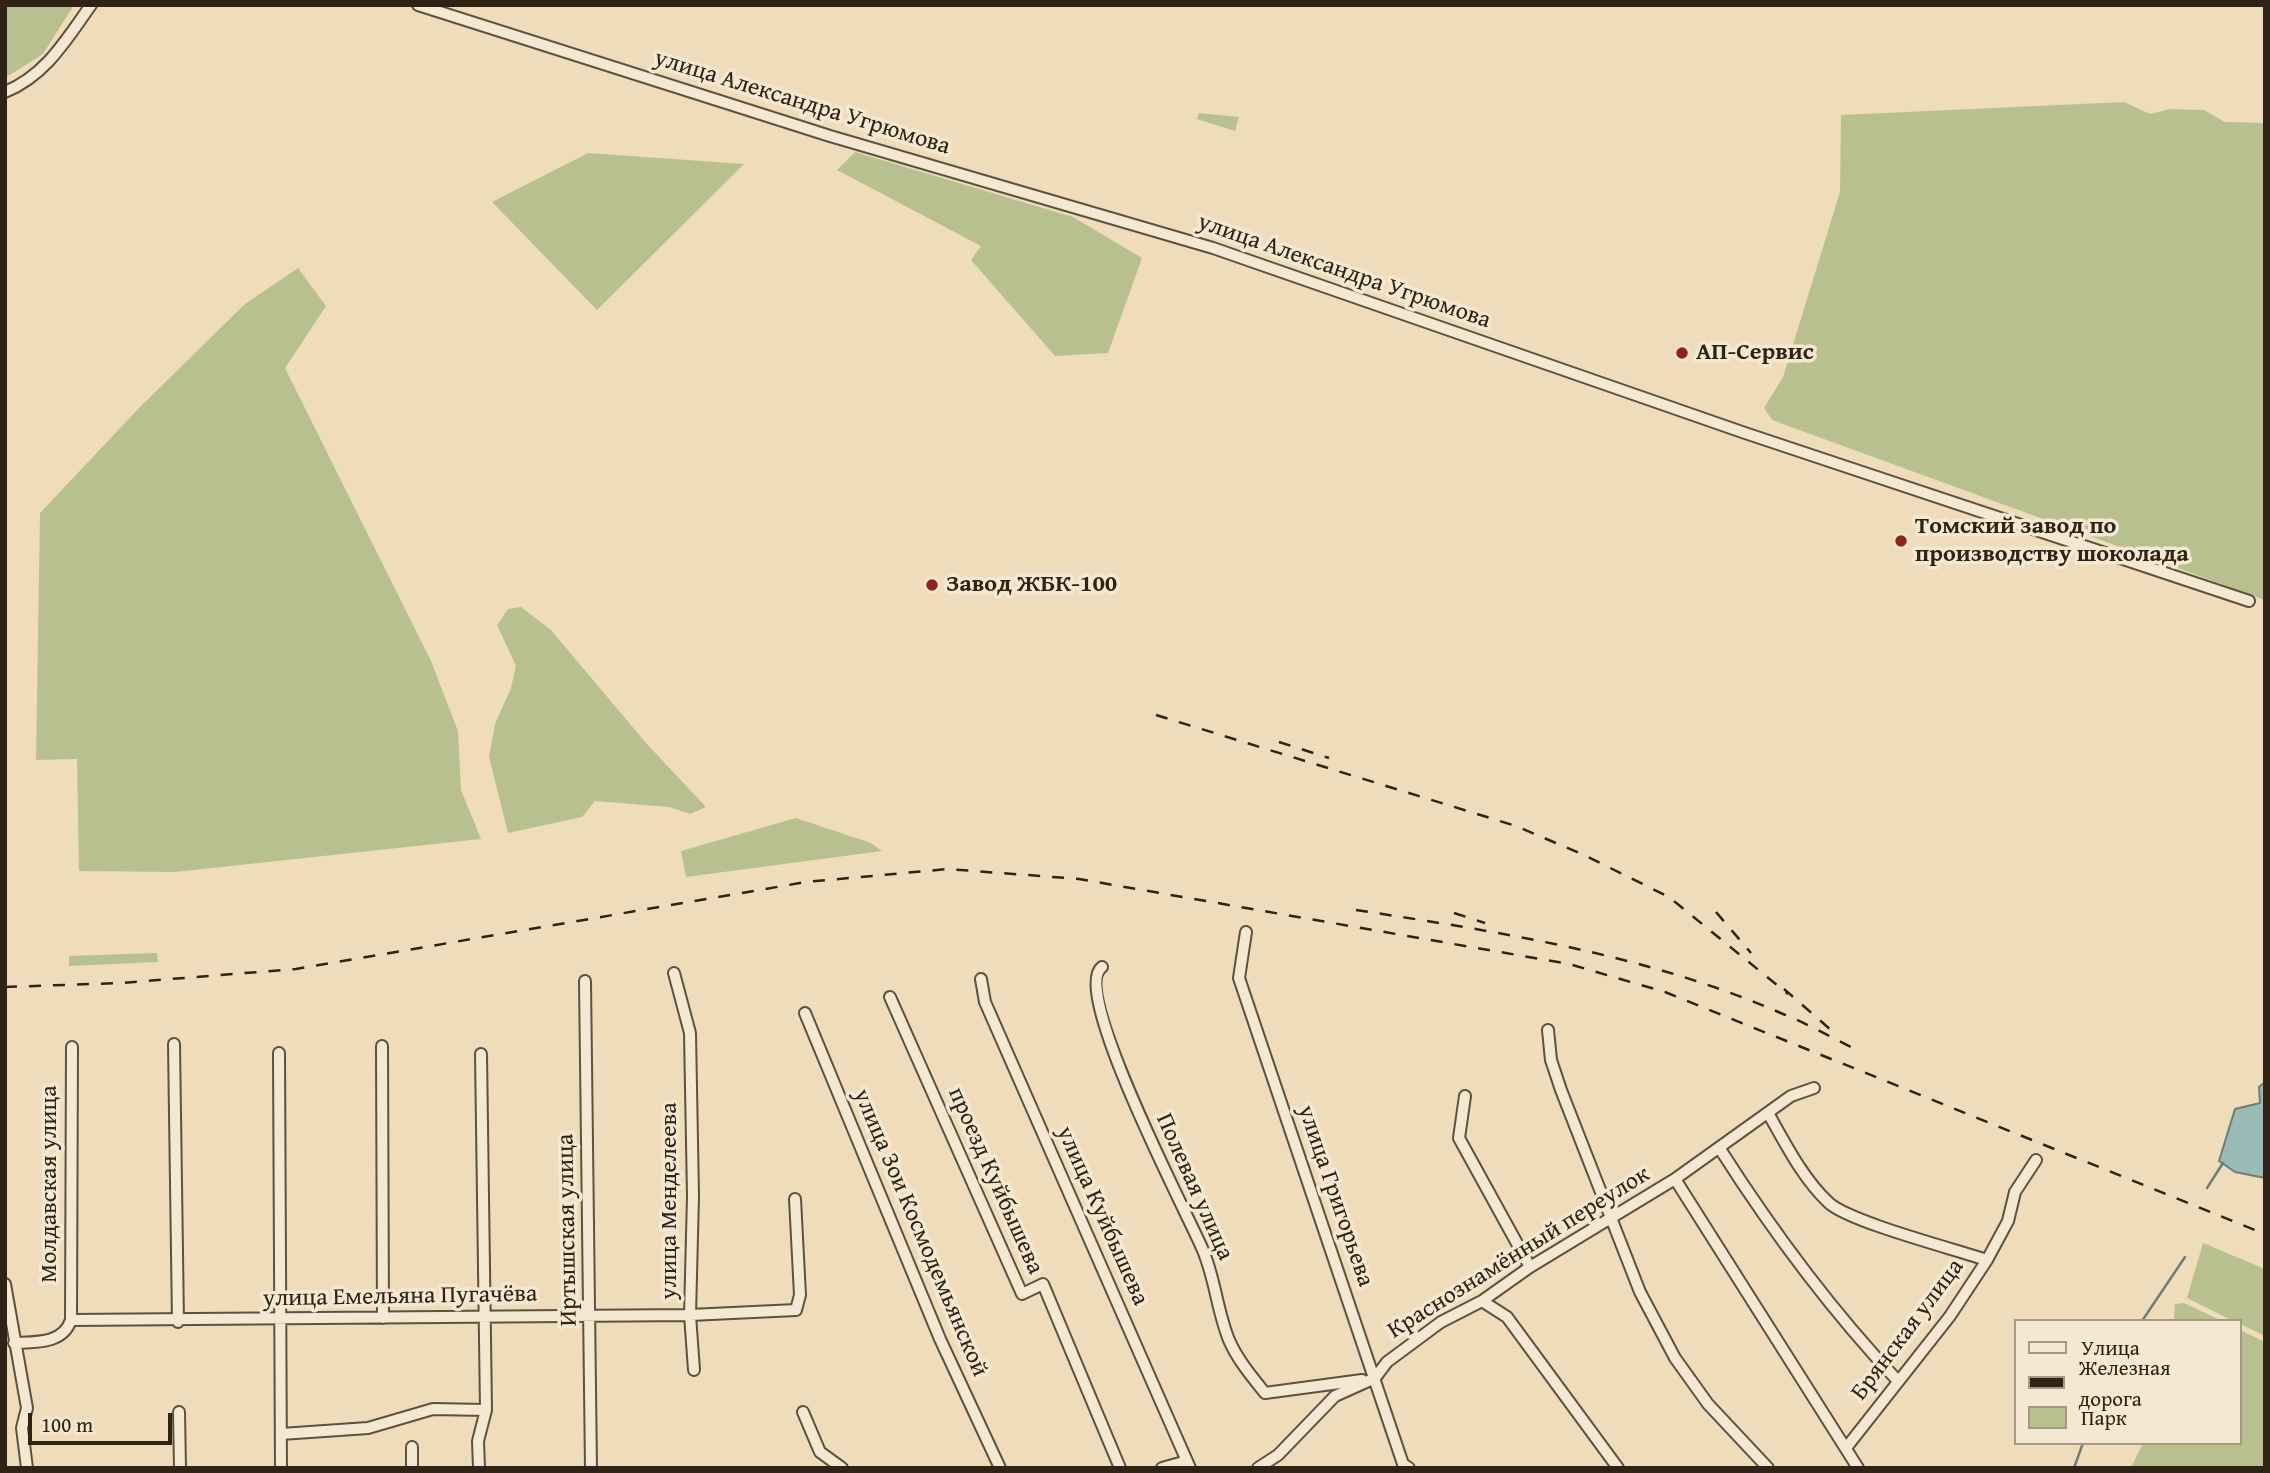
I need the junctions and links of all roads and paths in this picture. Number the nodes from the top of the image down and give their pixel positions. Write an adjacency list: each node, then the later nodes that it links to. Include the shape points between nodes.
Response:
1 (91, 5): 3 (street, via 52,61 25,84)
2 (418, 5): 4 (street, улица Александра Угрюмова, via 830,136 1213,248 1745,433)
3 (5, 92)
4 (2249, 601)
5 (1246, 932): 39 (street, улица Григорьева, via 1239,978)
6 (1102, 967): 39 (street, Полевая улица, via 1096,977 1099,1008 1153,1151 1203,1250 1229,1341 1250,1374 1265,1393)
7 (674, 974): 31 (street, улица Менделеева, via 690,1033)
8 (981, 979): 47 (street, улица Куйбышева, via 985,1002)
9 (585, 986): 30 (street, Иртышская улица)
10 (890, 997): 57 (street, проезд Куйбышева, via 1022,1294 1043,1284)
11 (805, 1013): 56 (street, улица Зои Космодемьянской, via 940,1339)
12 (1548, 1030): 25 (street, via 1561,1090)
13 (174, 1044): 36 (street)
14 (382, 1046): 33 (street)
15 (72, 1047): 35 (street, Молдавская улица)
16 (279, 1053): 34 (street)
17 (481, 1054): 32 (street)
18 (1814, 1088): 20 (street, Краснознамённый переулок)
19 (1465, 1096): 27 (street, via 1459,1138)
20 (1768, 1113): 21 (street, Краснознамённый переулок); 26 (street, via 1829,1203)
21 (1720, 1149): 23 (street, Краснознамённый переулок); 40 (street, via 1821,1296)
22 (2036, 1160): 26 (street, Брянская улица, via 2015,1192 2008,1221)
23 (1675, 1180): 25 (street, Краснознамённый переулок); 46 (street)
24 (795, 1199): 31 (street, улица Емельяна Пугачёва, via 800,1295 796,1310)
25 (1612, 1217): 27 (street, Краснознамённый переулок); 61 (street, via 1640,1292 1675,1358 1708,1404)
26 (1987, 1260): 40 (street, Брянская улица, via 1950,1316)
27 (1530, 1267): 29 (street, Краснознамённый переулок)
28 (5, 1284): 37 (street)
29 (1482, 1301): 39 (street, Краснознамённый переулок, via 1441,1322 1387,1362); 60 (street, via 1507,1317)
30 (590, 1315): 31 (street, улица Емельяна Пугачёва); 32 (street, улица Емельяна Пугачёва); 54 (street, Иртышская улица)
31 (690, 1315): 38 (street, улица Менделеева)
32 (486, 1317): 33 (street, улица Емельяна Пугачёва); 41 (street)
33 (383, 1318): 34 (street, улица Емельяна Пугачёва)
34 (282, 1319): 36 (street, улица Емельяна Пугачёва); 44 (street)
35 (71, 1320): 36 (street, улица Емельяна Пугачёва); 37 (street, via 60,1337)
36 (178, 1322)
37 (14, 1343): 49 (street, via 27,1408 22,1428)
38 (694, 1370)
39 (1375, 1378): 48 (street, улица Григорьева); 59 (street, Краснознамённый переулок, via 1335,1396 1278,1455)
40 (1897, 1380): 46 (street, Брянская улица)
41 (486, 1410): 44 (street, via 433,1409 368,1428); 53 (street, via 478,1441)
42 (179, 1412): 50 (street)
43 (803, 1412): 55 (street, via 820,1452)
44 (281, 1434): 51 (street)
45 (412, 1447): 52 (street)
46 (1846, 1448): 62 (street)
47 (1188, 1464): 58 (street)
48 (1404, 1466)
49 (27, 1468)
50 (180, 1468)
51 (281, 1468)
52 (412, 1468)
53 (479, 1468)
54 (591, 1468)
55 (842, 1468)
56 (1000, 1468)
57 (1119, 1468)
58 (1162, 1468)
59 (1258, 1468)
60 (1618, 1468)
61 (1768, 1468)
62 (1858, 1468)

